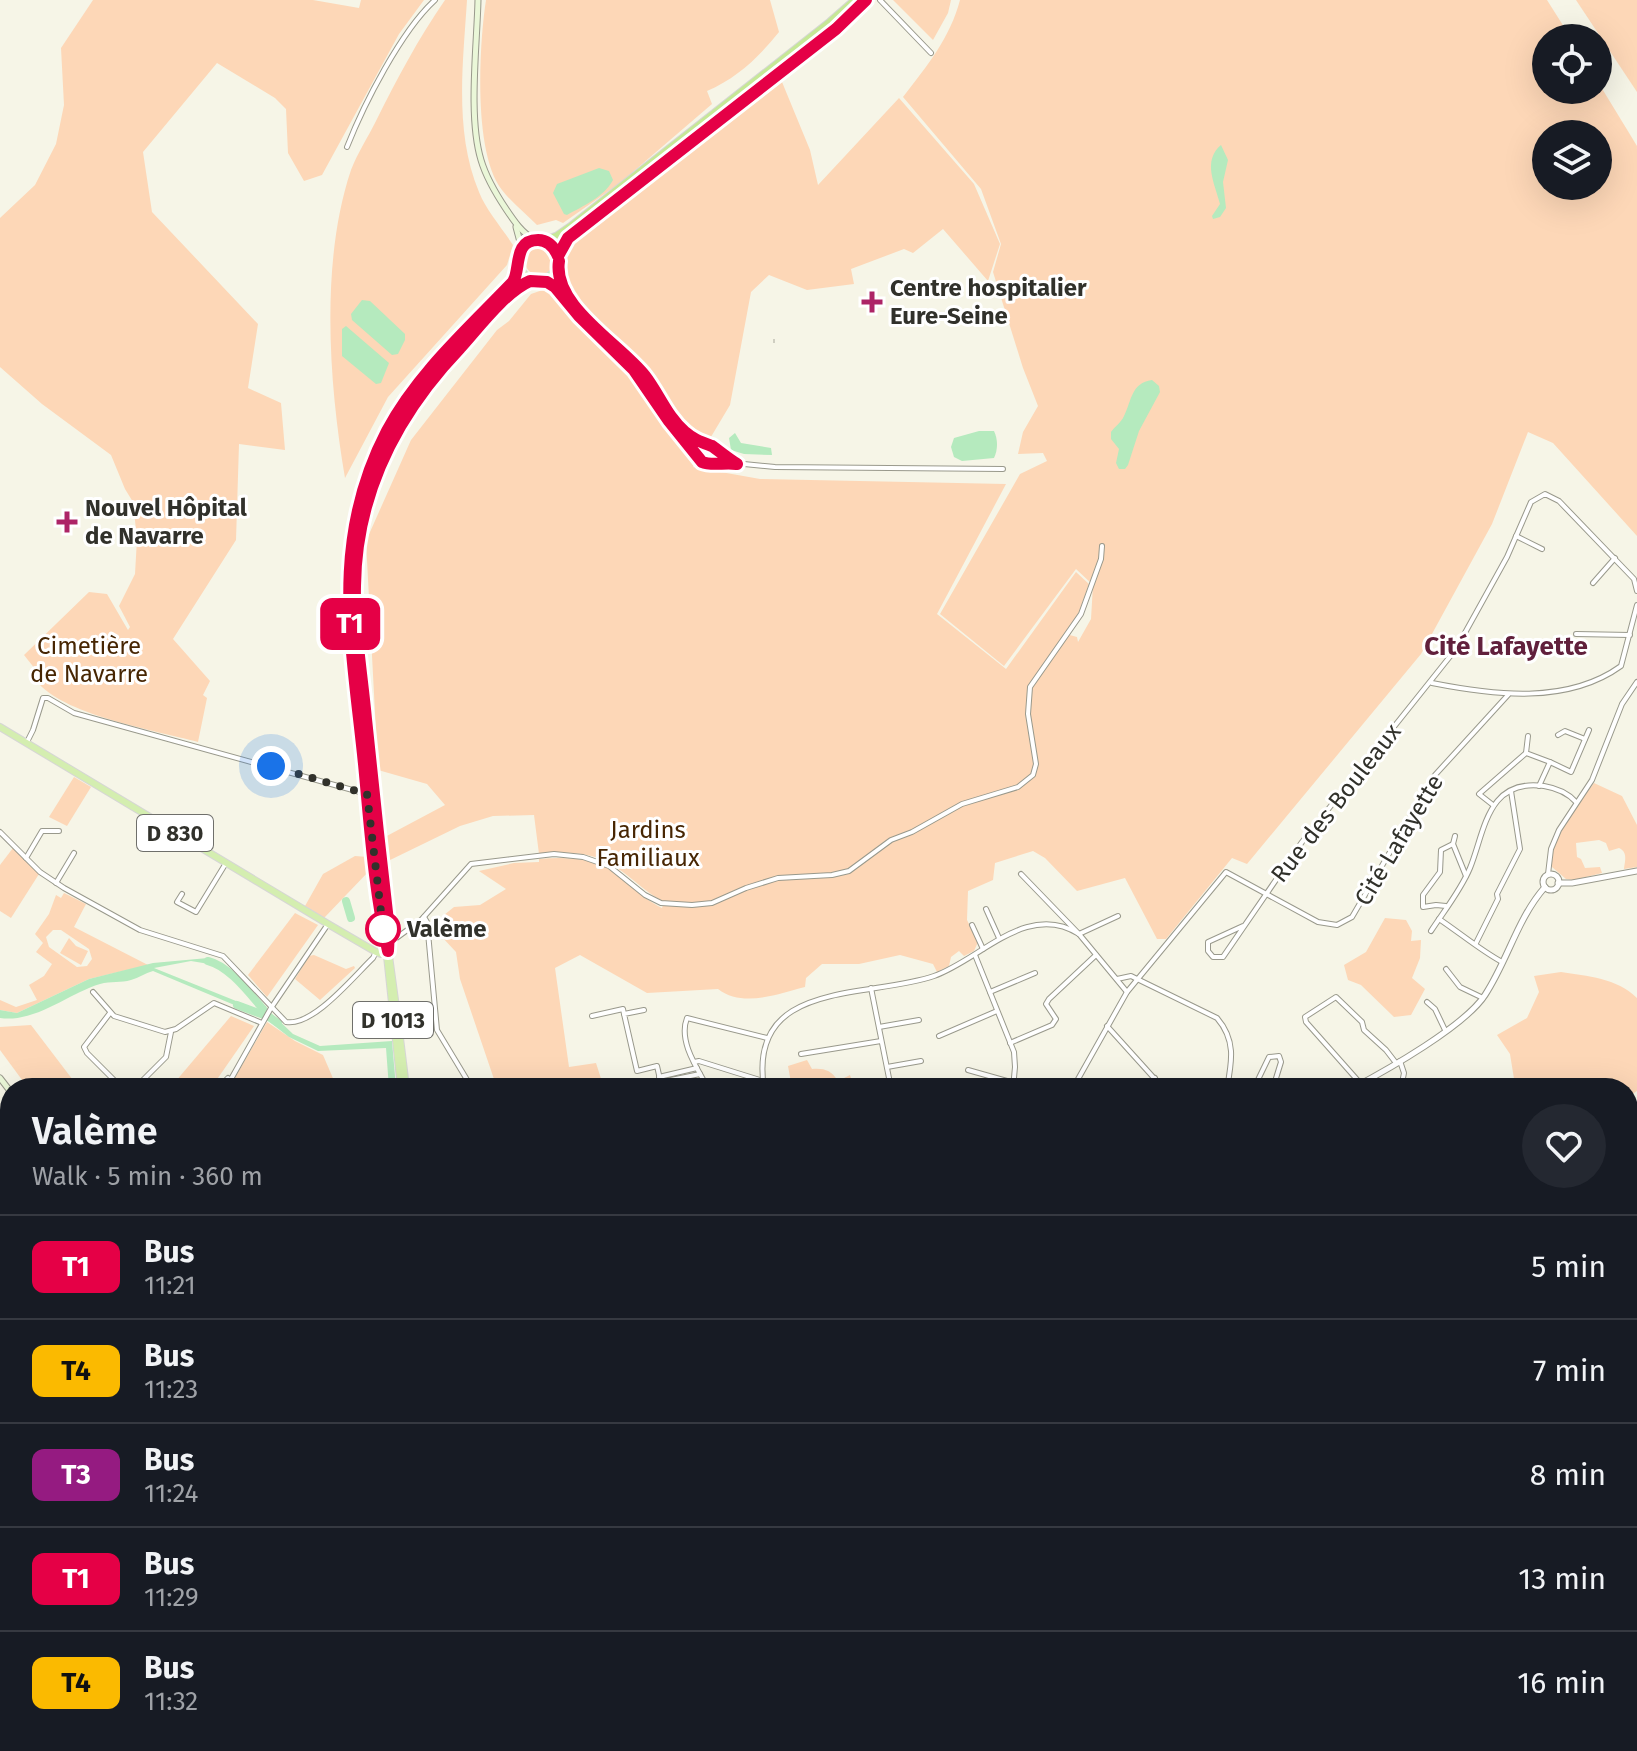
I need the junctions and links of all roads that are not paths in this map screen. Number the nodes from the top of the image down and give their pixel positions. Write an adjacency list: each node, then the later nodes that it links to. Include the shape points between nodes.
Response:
1 (435, 0): 7 (street, via 397,51)
2 (478, 0): 8 (main road, via 477,142 488,178)
3 (855, 0): 9 (highway, via 582,218 557,236)
4 (866, 0): 11 (highway, via 568,238)
5 (881, 2): 6 (street)
6 (931, 53)
7 (347, 147)
8 (515, 222): 9 (main road); 10 (main road)
9 (540, 240): 10 (main road); 11 (main road, via 553,246)
10 (520, 251): 13 (main road)
11 (558, 256): 12 (main road)
12 (558, 266): 14 (main road, via 553,275); 15 (street, via 559,281 574,304 644,375 681,429)
13 (519, 268): 14 (main road); 43 (main road, D 1013, via 513,282 417,385 368,475 348,573)
14 (536, 281): 17 (street, via 555,287 634,370); 43 (main road, D 1013, via 511,294 440,369 391,439 374,480 355,573)
15 (707, 446): 16 (street); 17 (street)
16 (718, 452): 18 (street); 19 (street)
17 (700, 457): 18 (street)
18 (713, 464): 19 (street)
19 (737, 464): 20 (street)
20 (1003, 469)
21 (1516, 536): 23 (street); 24 (street, Rue des Bouleaux, via 1531,502 1545,494 1559,501); 31 (street, Rue des Bouleaux, via 1456,649)
22 (1102, 546): 65 (street, via 1081,614 1029,691 1035,770 1018,787 962,804 891,840 849,871 783,877 712,903 674,905 651,899 609,866 554,854 469,865)
23 (1542, 549)
24 (1615, 558): 25 (street); 26 (street, Rue des Bouleaux, via 1634,579)
25 (1593, 583)
26 (1637, 591)
27 (1637, 605): 29 (street)
28 (1576, 634): 29 (street)
29 (1630, 635): 32 (street, via 1621,666 1614,671 1572,687)
30 (1637, 682): 44 (street, via 1622,704 1592,780)
31 (1431, 683): 32 (street); 60 (street, Rue des Bouleaux)
32 (1508, 695): 60 (street, Cité Lafayette, via 1435,775 1352,917 1337,925 1318,922)
33 (0, 727): 38 (main road, D 830)
34 (1589, 730): 37 (street)
35 (1558, 735): 37 (street, via 1565,731)
36 (1528, 736): 39 (street)
37 (1585, 739): 40 (street, via 1571,772)
38 (22, 741): 43 (street, via 33,730 43,698 48,698 85,716); 52 (main road, D 830)
39 (1526, 753): 40 (street); 45 (street, via 1479,794)
40 (1550, 762): 41 (street)
41 (1539, 786): 42 (street); 44 (street, via 1568,794)
42 (1511, 791): 45 (street); 73 (street, via 1520,849)
43 (370, 794): 75 (main road, D 1013)
44 (1576, 802): 55 (street, via 1551,849)
45 (1494, 805): 56 (street)
46 (59, 831): 51 (street, via 42,831)
47 (0, 832): 51 (street)
48 (1455, 836): 49 (street)
49 (1453, 844): 56 (street); 62 (street, via 1441,850 1440,872 1423,895 1422,910)
50 (74, 853): 57 (street)
51 (26, 858): 57 (street)
52 (226, 863): 61 (street, via 196,912 177,902); 67 (main road, D 830)
53 (1637, 871): 58 (street)
54 (1021, 874): 71 (street)
55 (1548, 874): 58 (street); 59 (street)
56 (1466, 876): 62 (street)
57 (56, 883): 90 (street, via 140,930 218,953)
58 (1558, 883): 59 (street, via 1554,889)
59 (1545, 887): 79 (street, via 1530,904)
60 (1266, 892): 69 (street, Rue des Bouleaux); 83 (street, Cité Lafayette, via 1226,872)
61 (182, 894)
62 (1446, 906): 66 (street)
63 (986, 909): 72 (street)
64 (1118, 916): 71 (street)
65 (424, 917): 75 (street); 118 (street, via 437,1030)
66 (1439, 919): 70 (street); 73 (street)
67 (328, 924): 76 (main road, D 830); 90 (street)
68 (972, 925): 74 (street)
69 (1243, 926): 69 (street, Rue des Bouleaux, via 1223,957 1213,957 1208,942)
70 (1431, 931)
71 (1079, 934): 72 (street, via 1045,924); 78 (street)
72 (999, 938): 74 (street)
73 (1476, 943): 79 (street)
74 (983, 949): 77 (street)
75 (388, 951): 76 (main road); 117 (main road, D 1013)
76 (376, 952): 90 (street, via 304,1020 293,1023)
77 (975, 955): 84 (street, via 925,979); 86 (street)
78 (1096, 955): 82 (street); 105 (street, via 1049,999 1046,1004 1056,1019 1052,1025)
79 (1502, 962): 88 (street)
80 (1446, 969): 88 (street, via 1460,987)
81 (1035, 973): 86 (street)
82 (1117, 979): 83 (street); 87 (street)
83 (1137, 979): 87 (street); 130 (street, via 1217,1018 1231,1042)
84 (871, 988): 99 (street); 103 (street, via 809,1001)
85 (93, 992): 93 (street)
86 (990, 992): 92 (street)
87 (1127, 992): 98 (street)
88 (1483, 998): 100 (street)
89 (1427, 1002): 100 (street)
90 (270, 1009): 97 (street)
91 (644, 1010): 94 (street)
92 (997, 1011): 102 (street); 105 (street)
93 (110, 1013): 101 (street); 115 (street, via 84,1047)
94 (624, 1014): 95 (street, via 623,1009); 119 (street, via 637,1071 657,1066)
95 (592, 1016)
96 (919, 1020): 99 (street)
97 (263, 1021): 101 (street, via 214,1003); 114 (street)
98 (1107, 1026): 128 (street); 129 (street)
99 (879, 1027): 104 (street)
100 (1445, 1030): 109 (street)
101 (172, 1031): 116 (street, via 166,1057)
102 (939, 1036)
103 (767, 1038): 108 (street, via 687,1018 684,1033); 124 (street)
104 (881, 1041): 106 (street); 110 (street)
105 (1010, 1043): 127 (street)
106 (801, 1054)
107 (921, 1061): 110 (street)
108 (694, 1062): 111 (street); 123 (street)
109 (1398, 1062): 133 (street, via 1336,997 1310,1012 1306,1022); 134 (street); 135 (street)
110 (887, 1067): 125 (street)
111 (697, 1068): 113 (street); 120 (street)
112 (968, 1070): 126 (street)
113 (700, 1074): 121 (street); 122 (street)
114 (230, 1077)
115 (112, 1078)
116 (145, 1078)
117 (403, 1078)
118 (466, 1078)
119 (660, 1078)
120 (673, 1078)
121 (683, 1078)
122 (702, 1078)
123 (753, 1078)
124 (763, 1078)
125 (889, 1078)
126 (992, 1078)
127 (1014, 1078)
128 (1078, 1078)
129 (1155, 1078)
130 (1229, 1078)
131 (1260, 1078): 132 (street, via 1269,1057 1279,1056)
132 (1276, 1078)
133 (1356, 1078)
134 (1371, 1078)
135 (1403, 1078)

